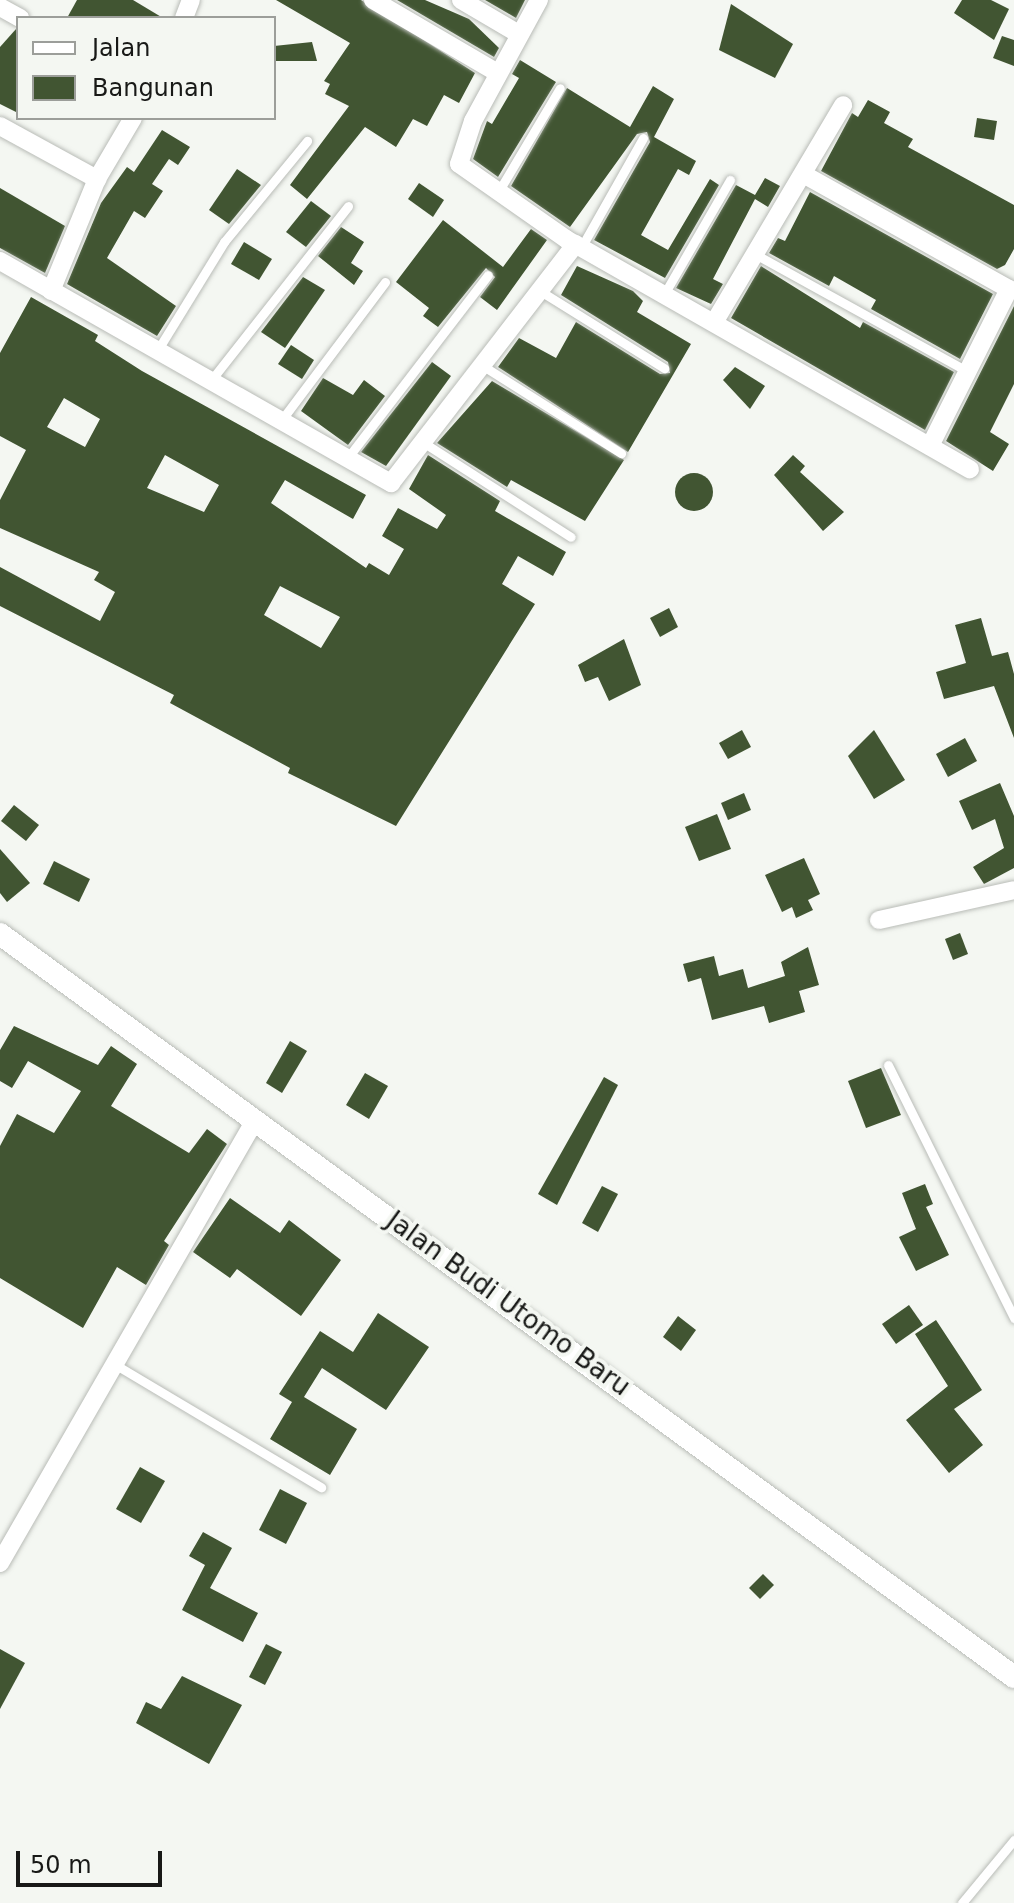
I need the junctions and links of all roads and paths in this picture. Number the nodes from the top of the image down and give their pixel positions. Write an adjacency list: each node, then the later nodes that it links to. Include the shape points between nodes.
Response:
1 (373, 0): 5 (street)
2 (461, 0): 4 (street)
3 (539, 0): 4 (street)
4 (519, 34): 5 (street)
5 (498, 73): 15 (street, via 458,159)
6 (560, 88): 15 (lane)
7 (843, 105): 12 (street)
8 (132, 120): 13 (street)
9 (0, 126): 13 (street)
10 (643, 138): 17 (lane)
11 (307, 141): 26 (lane, via 224,242)
12 (803, 174): 18 (street); 29 (street, via 1009,289)
13 (97, 179): 23 (street)
14 (730, 180): 24 (lane)
15 (497, 194): 17 (street)
16 (348, 206): 30 (lane)
17 (579, 245): 22 (street); 24 (street)
18 (755, 254): 25 (street); 29 (lane)
19 (0, 261): 23 (street)
20 (488, 275): 35 (lane)
21 (385, 282): 31 (lane)
22 (537, 289): 27 (street); 28 (lane)
23 (51, 291): 26 (street)
24 (663, 296): 25 (street)
25 (715, 321): 33 (street)
26 (157, 351): 30 (street)
27 (480, 364): 32 (street); 34 (lane)
28 (664, 368)
29 (969, 373): 33 (street)
30 (212, 379): 31 (street)
31 (280, 422): 35 (street)
32 (424, 443): 35 (street, via 391,483); 37 (lane)
33 (930, 446): 36 (street)
34 (621, 453)
35 (344, 463)
36 (970, 469)
37 (571, 537)
38 (1014, 890): 39 (street)
39 (879, 920)
40 (0, 934): 42 (street, Jalan Budi Utomo Baru)
41 (888, 1065): 43 (lane)
42 (255, 1120): 44 (street); 47 (street, Jalan Budi Utomo Baru)
43 (1014, 1318)
44 (116, 1365): 45 (lane); 46 (street)
45 (321, 1487)
46 (0, 1563)
47 (1014, 1677)
48 (1014, 1840): 49 (lane)
49 (962, 1903)

